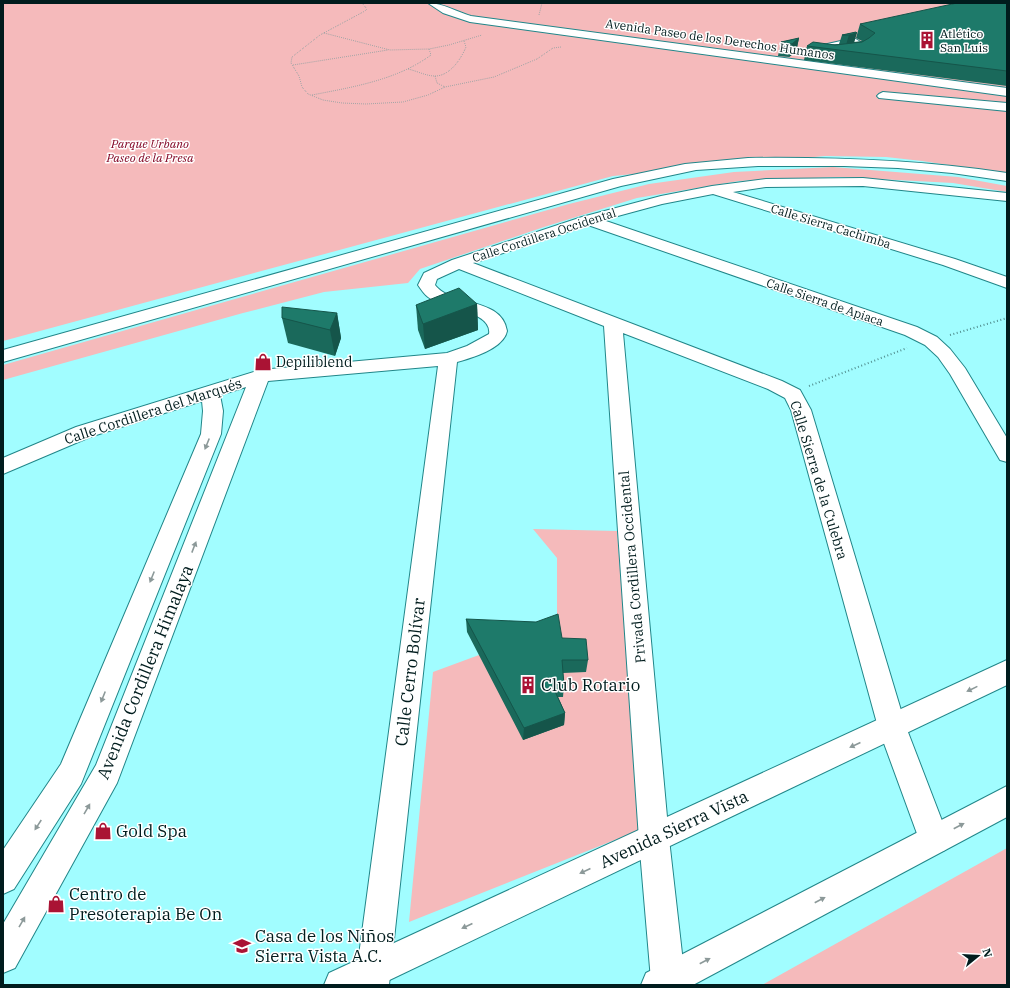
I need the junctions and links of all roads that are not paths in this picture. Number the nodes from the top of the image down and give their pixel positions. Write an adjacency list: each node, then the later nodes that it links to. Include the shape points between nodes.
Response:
1 (433, 3): 3 (street, Avenida Paseo de los Derechos Humanos, via 446,11 470,19)
2 (806, 51): 3 (street)
3 (792, 62): 4 (street, Avenida Paseo de los Derechos Humanos)
4 (1007, 92)
5 (883, 96): 6 (street)
6 (1007, 107)
7 (1007, 178): 16 (street, via 892,163 824,161 707,165 678,170 618,182)
8 (712, 190): 9 (street, Calle Cordillera Occidental, via 766,183 863,182); 10 (street, Calle Cordillera Occidental, via 661,200); 11 (street, Calle Sierra Cachimba)
9 (1007, 196)
10 (587, 220): 12 (street, Calle Cordillera Occidental); 22 (street, Calle Sierra de Apiaca, via 911,331 931,341 958,372)
11 (949, 262): 13 (street, Calle Sierra Cachimba); 14 (street, Calle Sierra Cachimba)
12 (458, 263): 15 (street, Calle Sierra de la Culebra); 17 (street, Calle Cordillera Occidental, via 430,276 426,285 433,294 484,314 494,320 498,328 497,337 486,345)
13 (1007, 268)
14 (1007, 283)
15 (613, 322): 25 (street, Calle Sierra de la Culebra, via 793,394 801,410); 27 (street, Privada Cordillera Occidental)
16 (3, 356)
17 (448, 360): 18 (street, Calle Cordillera Occidental); 31 (street, Calle Cerro Bolívar)
18 (260, 376): 19 (street, Calle Cordillera del Marqués); 20 (street, Avenida Cordillera Himalaya)
19 (210, 392): 21 (street, Avenida Cordillera Himalaya); 23 (street, Calle Cordillera del Marqués, via 83,432)
20 (245, 416): 21 (street, via 233,424 223,425); 30 (street, Avenida Cordillera Himalaya, one-way to 20, via 107,773)
21 (212, 421): 29 (street, Avenida Cordillera Himalaya, one-way to 29, via 211,434 71,774)
22 (1007, 455)
23 (5, 468)
24 (1007, 672): 25 (street, Avenida Sierra Vista, one-way to 25)
25 (892, 727): 27 (street, Avenida Sierra Vista, one-way to 27); 28 (street, Calle Sierra de la Culebra)
26 (1007, 801): 28 (street, one-way to 26)
27 (654, 839): 31 (street, Avenida Sierra Vista, one-way to 31); 32 (street, Privada Cordillera Occidental)
28 (934, 839): 32 (street, one-way to 28)
29 (3, 878)
30 (3, 956)
31 (373, 977): 33 (street, Avenida Sierra Vista)
32 (663, 982)
33 (340, 985)

